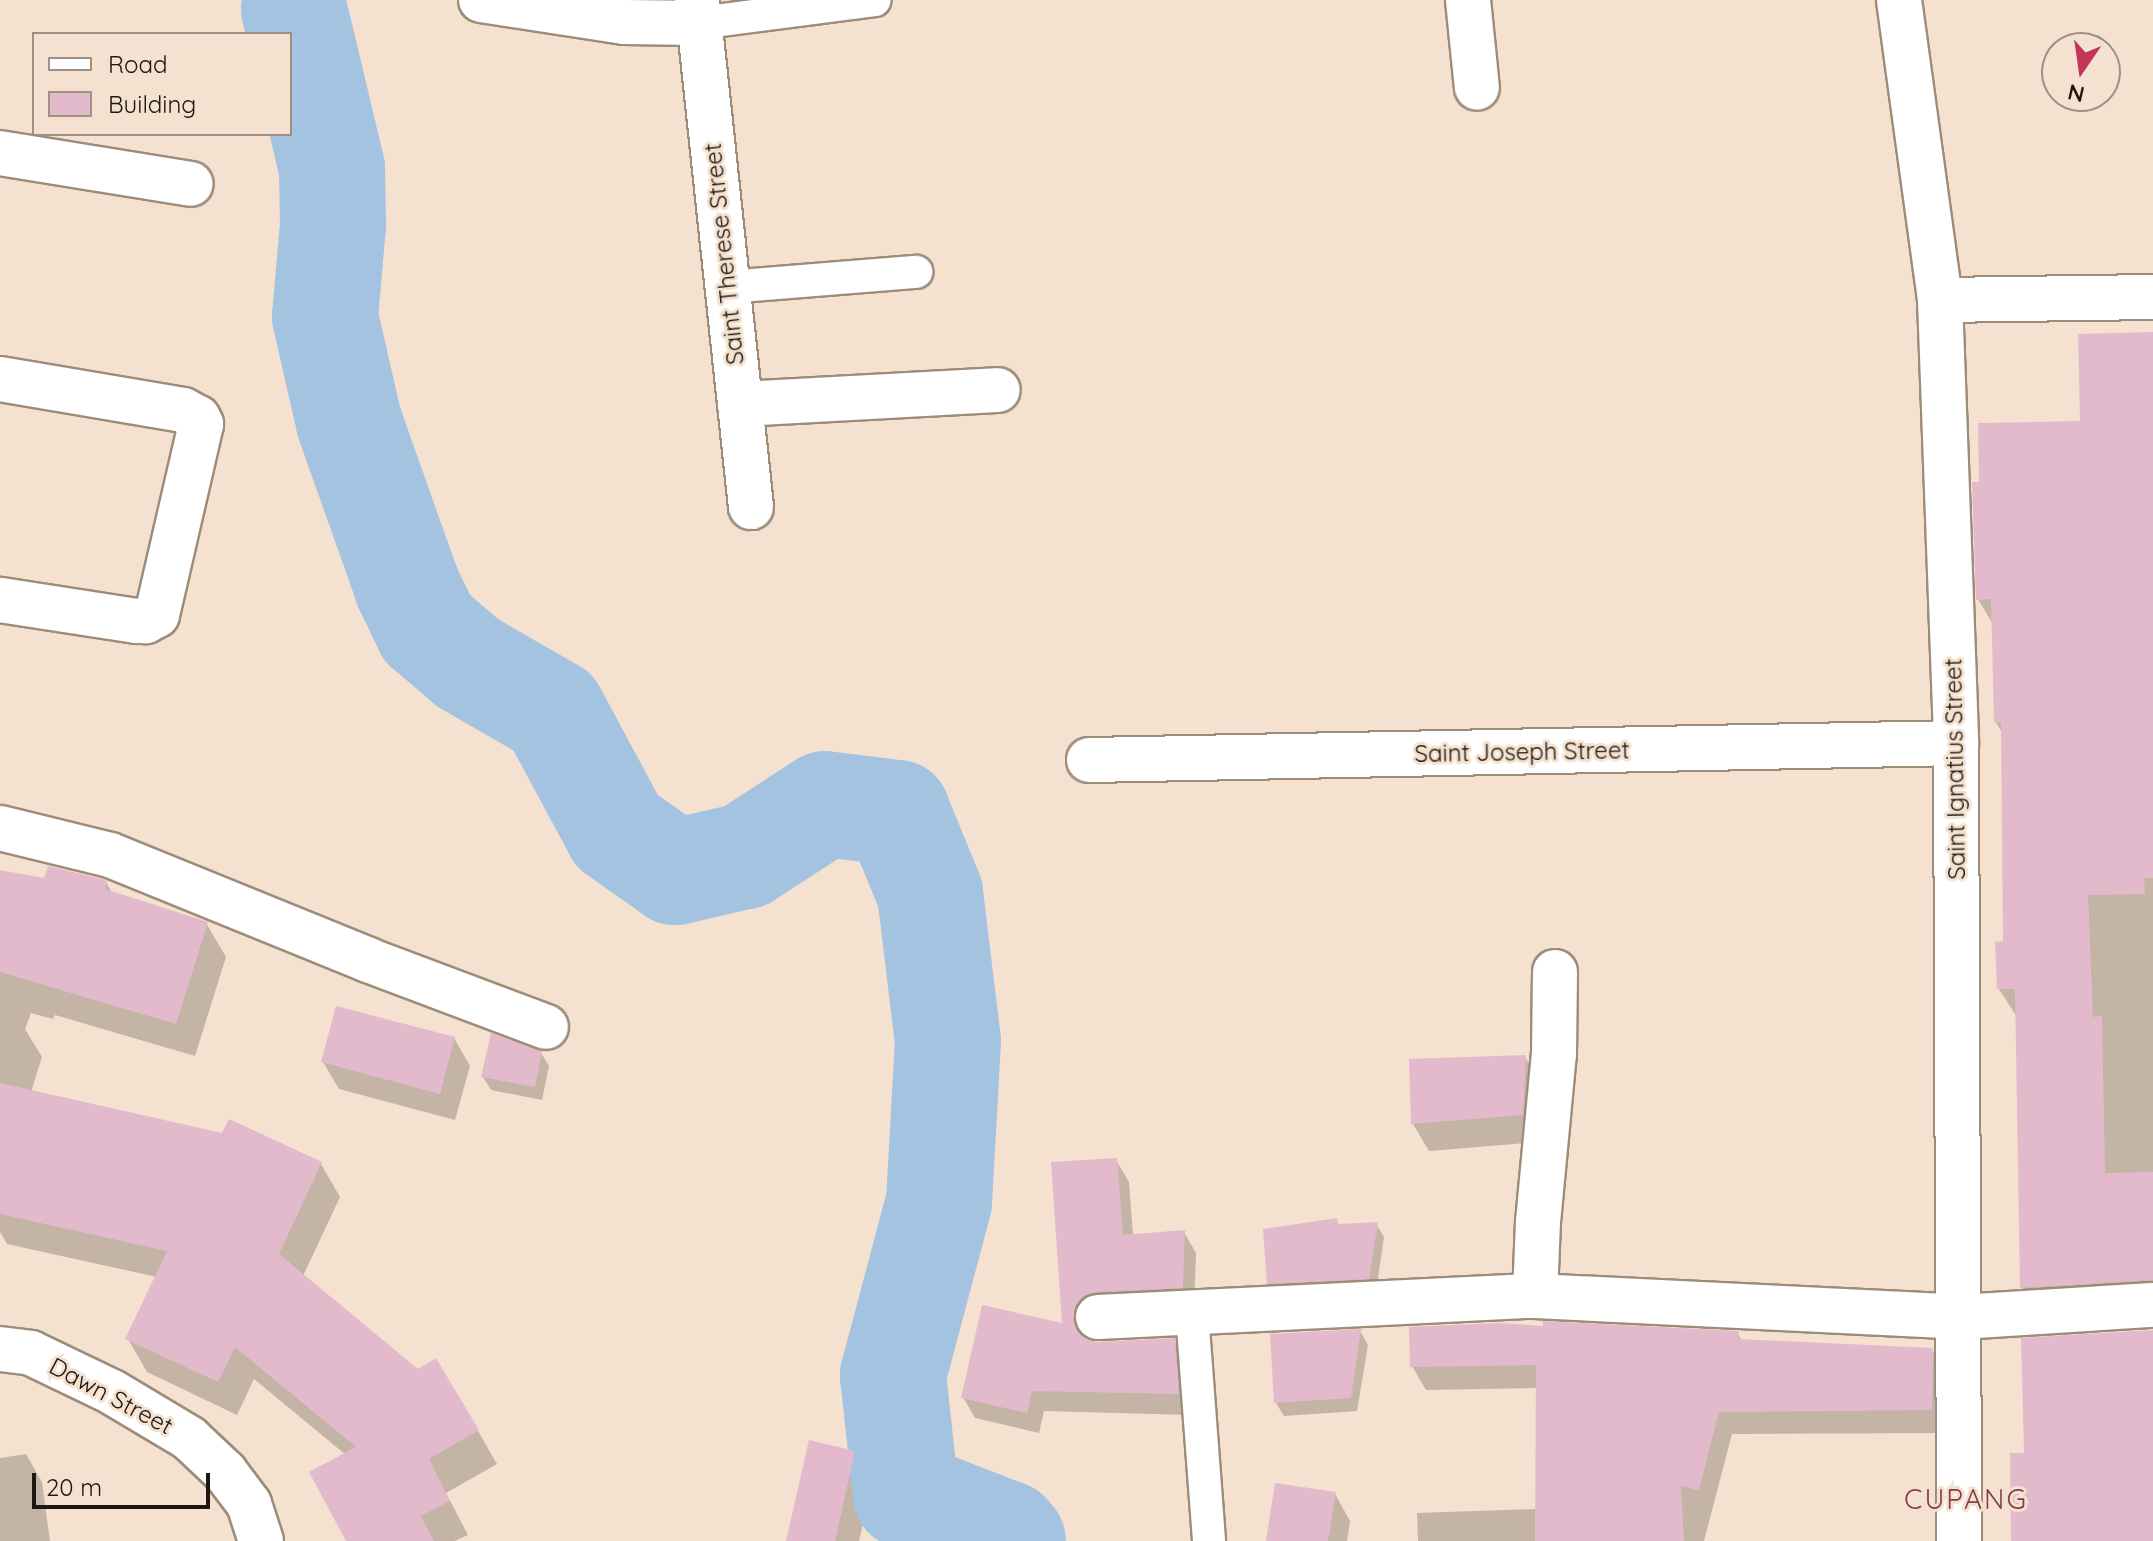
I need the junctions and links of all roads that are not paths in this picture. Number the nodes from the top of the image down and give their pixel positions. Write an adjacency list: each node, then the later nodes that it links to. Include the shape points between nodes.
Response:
1 (481, 0): 5 (street, via 624,22)
2 (875, 0): 5 (lane)
3 (1468, 0): 6 (street)
4 (1899, 0): 12 (street, Saint Ignatius Street)
5 (698, 12): 10 (street, Saint Therese Street)
6 (1477, 88)
7 (0, 153): 8 (street)
8 (191, 184)
9 (916, 272): 10 (lane)
10 (728, 287): 15 (street, Saint Therese Street)
11 (2153, 297): 12 (street)
12 (1940, 300): 18 (street, Saint Ignatius Street)
13 (0, 379): 17 (street, via 183,410 201,424 157,615 136,621)
14 (998, 390): 15 (street)
15 (740, 404): 16 (street, Saint Therese Street)
16 (751, 507)
17 (0, 600)
18 (1956, 743): 19 (street, Saint Joseph Street); 27 (street, Saint Ignatius Street)
19 (1089, 760)
20 (0, 828): 22 (street, via 110,855)
21 (1555, 972): 23 (street, via 1554,1054)
22 (546, 1027)
23 (1535, 1296): 25 (street); 27 (street)
24 (2153, 1305): 27 (street)
25 (1192, 1314): 26 (street); 30 (lane)
26 (1098, 1317)
27 (1960, 1317): 31 (street, Saint Ignatius Street)
28 (0, 1349): 29 (street, Dawn Street, via 31,1353 112,1392 189,1438 249,1504)
29 (261, 1541)
30 (1209, 1541)
31 (1959, 1541)

